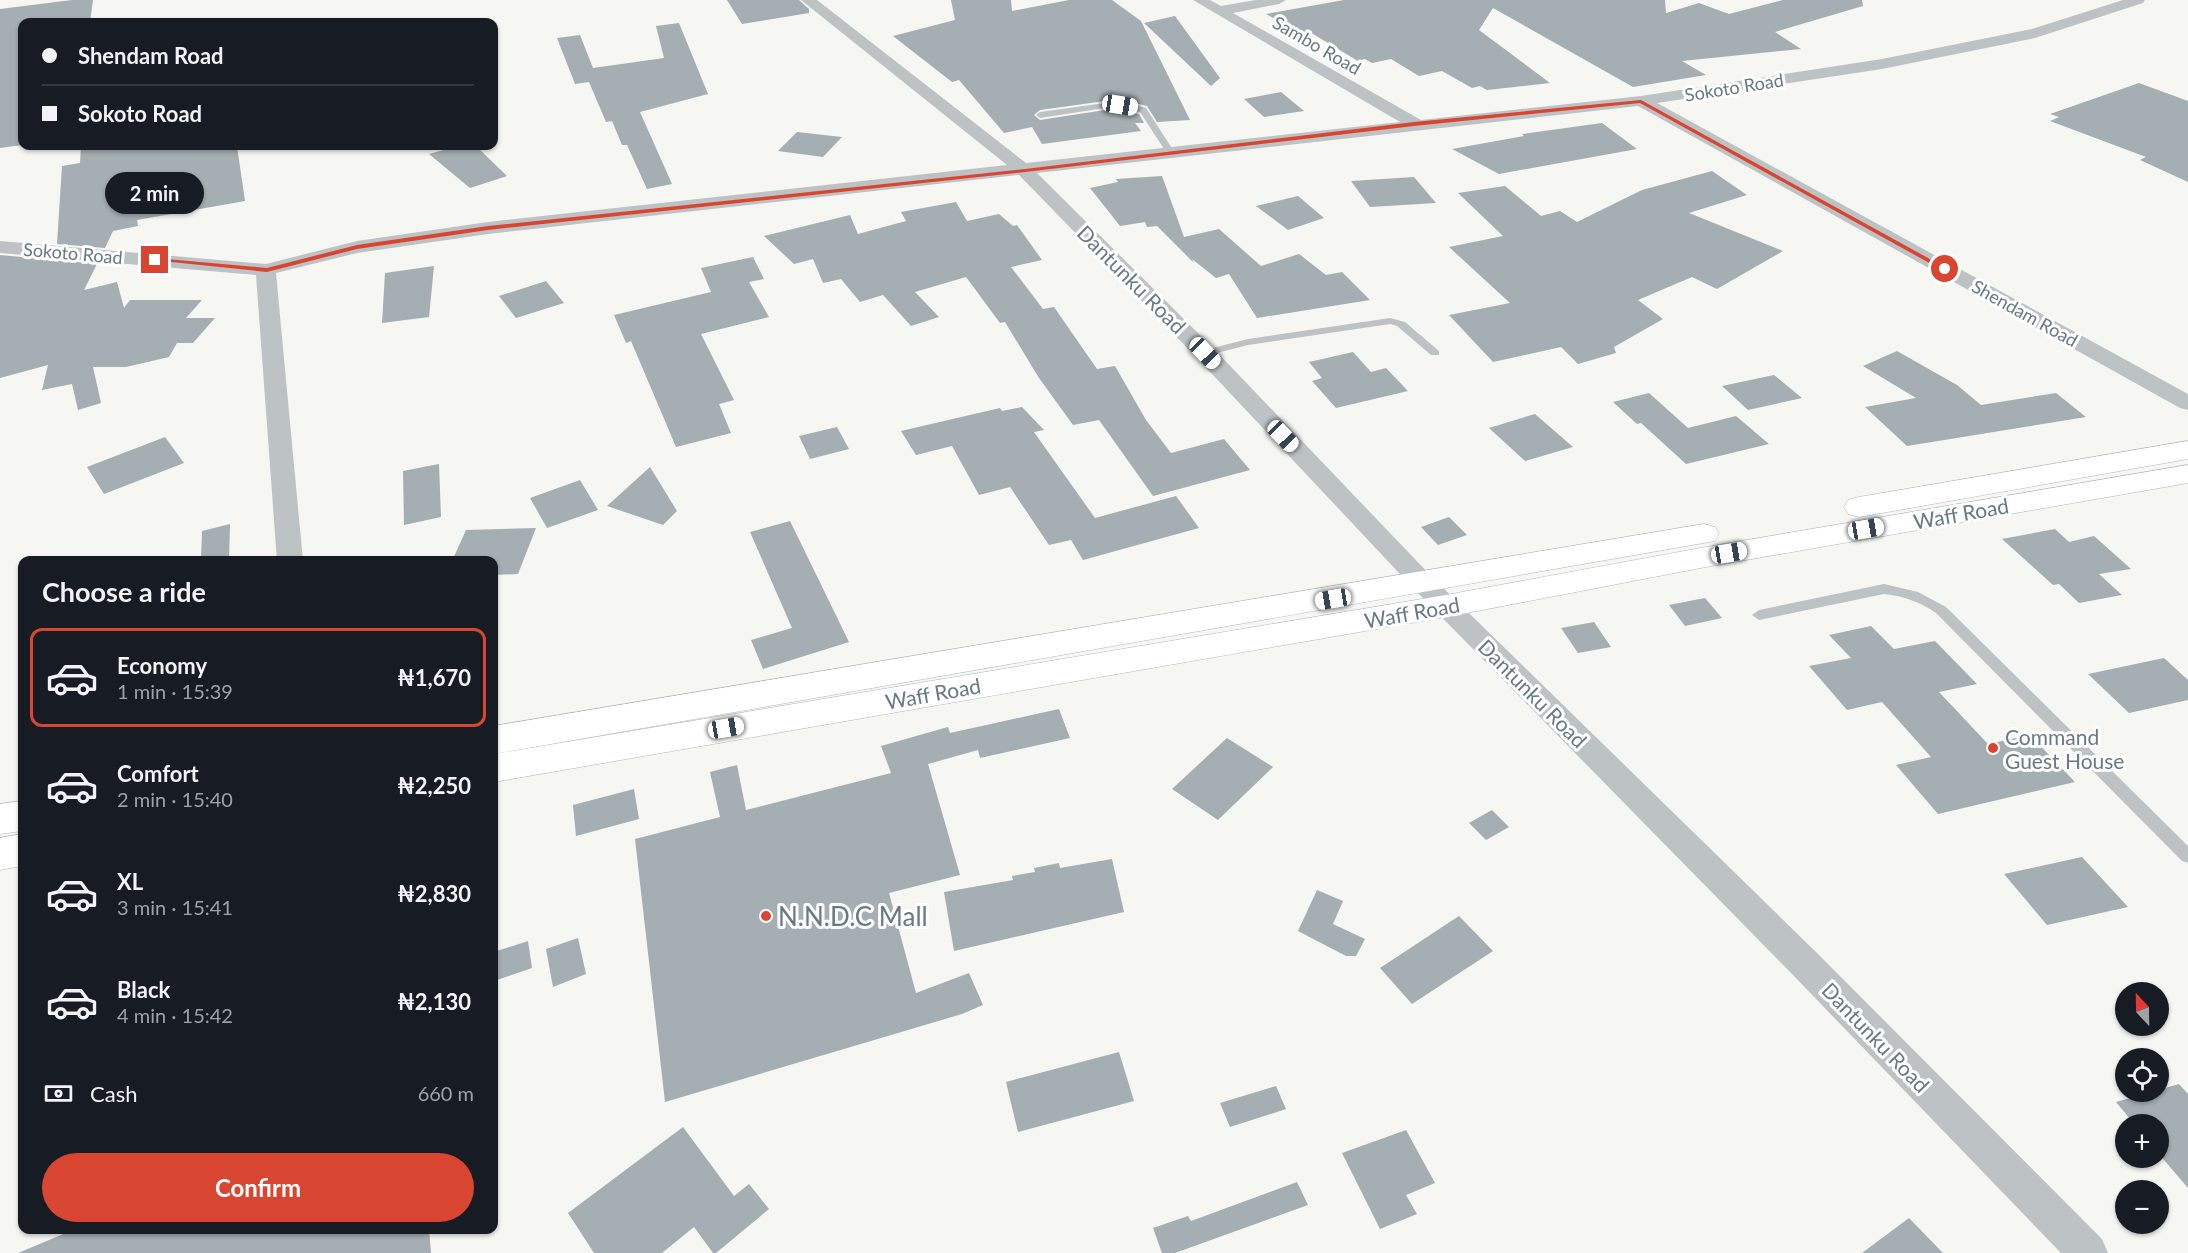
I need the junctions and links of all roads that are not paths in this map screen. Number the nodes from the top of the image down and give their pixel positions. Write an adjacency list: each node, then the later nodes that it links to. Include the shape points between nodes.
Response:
1 (808, 0): 10 (street, Dantunku Road)
2 (1200, 0): 5 (street, Sambo Road)
3 (1279, 0): 5 (street)
4 (2138, 0): 6 (street, Sokoto Road, via 2024,35 1882,64)
5 (1220, 11): 8 (street, Sambo Road)
6 (1641, 101): 8 (street, Sokoto Road); 15 (street, Shendam Road)
7 (1040, 115): 9 (lane, via 1120,105 1136,107 1143,110)
8 (1414, 124): 9 (street, Sokoto Road)
9 (1171, 153): 10 (street, Sokoto Road)
10 (1025, 171): 12 (street, Sokoto Road, via 403,238); 13 (street, Dantunku Road)
11 (0, 247): 12 (street, Sokoto Road)
12 (267, 270): 18 (street)
13 (1205, 353): 14 (lane, via 1260,340 1390,321 1401,324); 19 (street, Dantunku Road)
14 (1435, 353)
15 (2188, 403)
16 (2188, 450): 19 (street, Waff Road)
17 (2188, 474): 19 (street, Waff Road, via 1717,555)
18 (290, 556)
19 (1435, 595): 21 (street, Waff Road); 22 (street, Waff Road); 24 (street, Dantunku Road)
20 (1759, 615): 23 (lane, via 1884,589 1902,590 1923,598 1941,610)
21 (498, 739)
22 (498, 767)
23 (2188, 856)
24 (2088, 1253)

